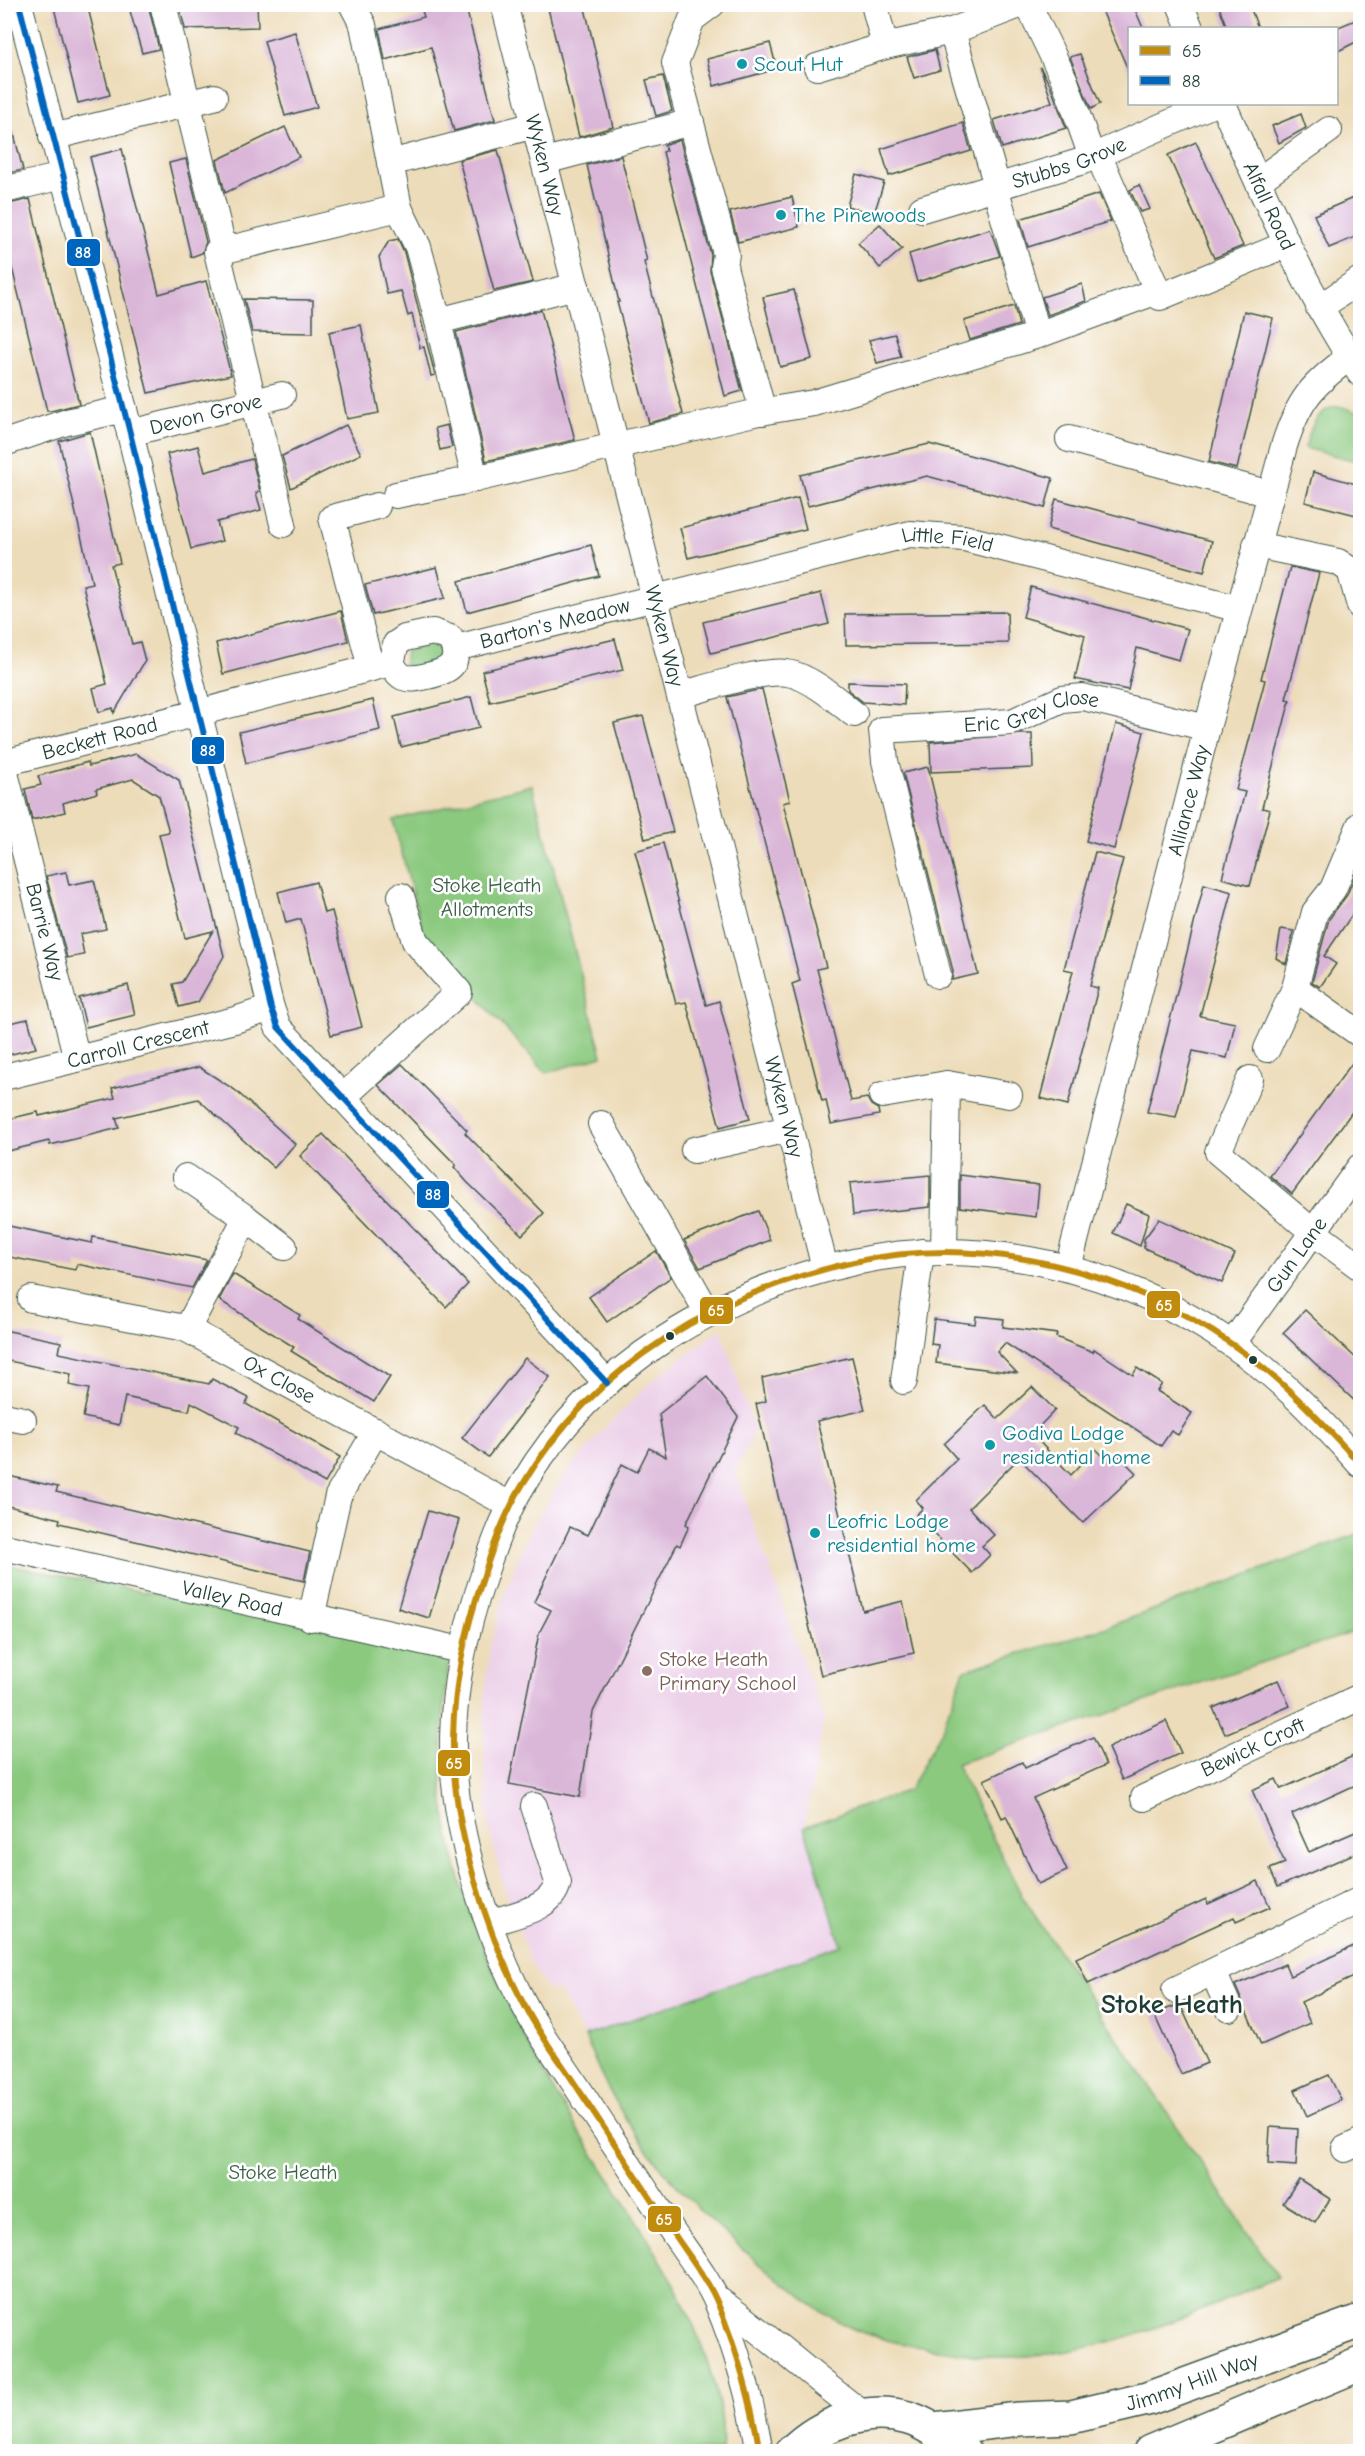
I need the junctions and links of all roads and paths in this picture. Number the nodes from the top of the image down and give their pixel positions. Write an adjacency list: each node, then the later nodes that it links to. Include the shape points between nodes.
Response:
1 (19, 4): 20 (street)
2 (163, 4): 14 (street)
3 (352, 4): 23 (street, via 363,25)
4 (504, 4): 18 (street, Wyken Way)
5 (712, 4): 17 (street, via 692,18 675,63)
6 (874, 4): 11 (street)
7 (1180, 4): 9 (street)
8 (1029, 5): 10 (street); 21 (street)
9 (1190, 27)
10 (952, 31): 11 (street); 26 (street)
11 (885, 46): 12 (street)
12 (816, 67)
13 (214, 97): 14 (street)
14 (189, 104): 20 (street); 31 (street)
15 (1211, 105): 21 (street, Stubbs Grove)
16 (1223, 105): 25 (street, Alfall Road)
17 (691, 122): 22 (street); 41 (street)
18 (535, 125): 22 (street, Wyken Way); 23 (street)
19 (1329, 130): 25 (street)
20 (52, 137): 24 (street)
21 (1095, 156): 26 (street, Stubbs Grove); 34 (street)
22 (545, 161): 33 (street, Wyken Way)
23 (390, 163): 28 (street)
24 (62, 176): 27 (street); 42 (street)
25 (1258, 181): 30 (street, Alfall Road)
26 (996, 187): 29 (street, Stubbs Grove); 37 (street)
27 (4, 190)
28 (399, 208): 31 (street); 36 (street, via 418,247)
29 (921, 209)
30 (1287, 244): 34 (street, via 1160,297); 35 (street, Alfall Road)
31 (225, 251): 40 (street, via 217,252)
32 (1360, 280): 35 (street)
33 (576, 286): 36 (street); 45 (street, Wyken Way)
34 (1157, 291): 37 (street)
35 (1319, 308): 38 (street, Alfall Road)
36 (438, 321): 46 (street)
37 (1038, 335): 41 (street, via 814,403)
38 (1355, 365): 47 (street, Alliance Way, via 1314,385 1299,404)
39 (282, 395): 40 (street, Devon Grove)
40 (252, 402): 42 (street, Devon Grove); 48 (street)
41 (763, 412): 45 (street)
42 (127, 421): 44 (street, Devon Grove, via 67,422); 56 (street)
43 (1069, 439): 47 (street)
44 (4, 443)
45 (616, 444): 46 (street); 50 (street, Wyken Way)
46 (475, 479): 54 (street, via 332,518)
47 (1270, 494): 49 (street, Alliance Way)
48 (283, 524)
49 (1256, 545): 51 (street, via 1338,562 1350,570); 52 (street, Alliance Way)
50 (655, 597): 52 (street, Little Field, via 910,534 964,538); 53 (street, Barton's Meadow); 55 (street, Wyken Way)
51 (1360, 606)
52 (1239, 609): 58 (street, Alliance Way)
53 (456, 648): 54 (street, Barton's Meadow, via 455,659 443,673 412,679); 54 (street, Barton's Meadow, via 441,633 414,636 396,644)
54 (381, 666): 56 (street)
55 (680, 695): 57 (street, via 773,672 790,673 829,694); 76 (street, Wyken Way)
56 (196, 714): 59 (street, Beckett Road); 65 (street)
57 (854, 714)
58 (1207, 728): 63 (street, Eric Grey Close, via 1095,698 1072,698 1012,722 882,730 885,761); 86 (street, Alliance Way)
59 (4, 763)
60 (4, 769): 68 (street, Barrie Way)
61 (1360, 825): 64 (street, via 1332,889 1314,912)
62 (401, 896): 74 (street, via 415,941 459,992)
63 (938, 975)
64 (1295, 988): 66 (street); 67 (street)
65 (271, 1008): 68 (street, Carroll Crescent); 74 (street, via 289,1041)
66 (1360, 1034)
67 (1267, 1049)
68 (77, 1059): 69 (street, Carroll Crescent)
69 (4, 1077)
70 (1250, 1078): 81 (street, via 1218,1152)
71 (947, 1084): 72 (street); 73 (street); 83 (street)
72 (882, 1095)
73 (1009, 1095)
74 (343, 1097): 92 (street)
75 (602, 1124): 88 (street)
76 (789, 1129): 77 (street); 85 (street, Wyken Way)
77 (694, 1150)
78 (1360, 1167): 81 (street, Gun Lane)
79 (186, 1177): 80 (street)
80 (246, 1218): 82 (street); 89 (street)
81 (1313, 1232): 84 (street); 90 (street, Gun Lane)
82 (284, 1247)
83 (932, 1252): 85 (street, via 877,1257); 86 (street, via 1005,1257); 91 (street)
84 (1360, 1267)
85 (825, 1268): 88 (street, via 729,1301)
86 (1068, 1268): 90 (street, via 1170,1309)
87 (31, 1299): 89 (street, Ox Close)
88 (708, 1313): 92 (street, via 658,1344)
89 (187, 1329): 93 (street, Ox Close)
90 (1232, 1344): 94 (street, via 1283,1385)
91 (904, 1381)
92 (607, 1383): 95 (street, via 543,1455)
93 (376, 1431): 95 (street, Ox Close); 97 (street, via 338,1496)
94 (1360, 1464)
95 (510, 1505): 98 (street)
96 (4, 1547): 97 (street, Valley Road)
97 (310, 1618): 98 (street, Valley Road)
98 (462, 1650): 103 (street, via 452,1741 455,1786)
99 (1360, 1697): 100 (street, Bewick Croft)
100 (1144, 1798)
101 (534, 1806): 103 (street, via 558,1882 556,1893 548,1902)
102 (1360, 1900): 104 (street)
103 (489, 1923): 107 (street, via 529,2015)
104 (1213, 1972): 105 (street); 106 (street)
105 (1175, 1990)
106 (1228, 2008)
107 (717, 2299): 110 (street); 112 (street, via 749,2392)
108 (1360, 2321): 111 (highway, Jimmy Hill Way, via 1147,2399 1071,2417)
109 (1360, 2364): 115 (highway, Jimmy Hill Way)
110 (863, 2414): 111 (highway, via 907,2417); 113 (highway, via 824,2427)
111 (933, 2429): 114 (highway)
112 (760, 2451)
113 (792, 2451)
114 (964, 2451)
115 (1150, 2451)

